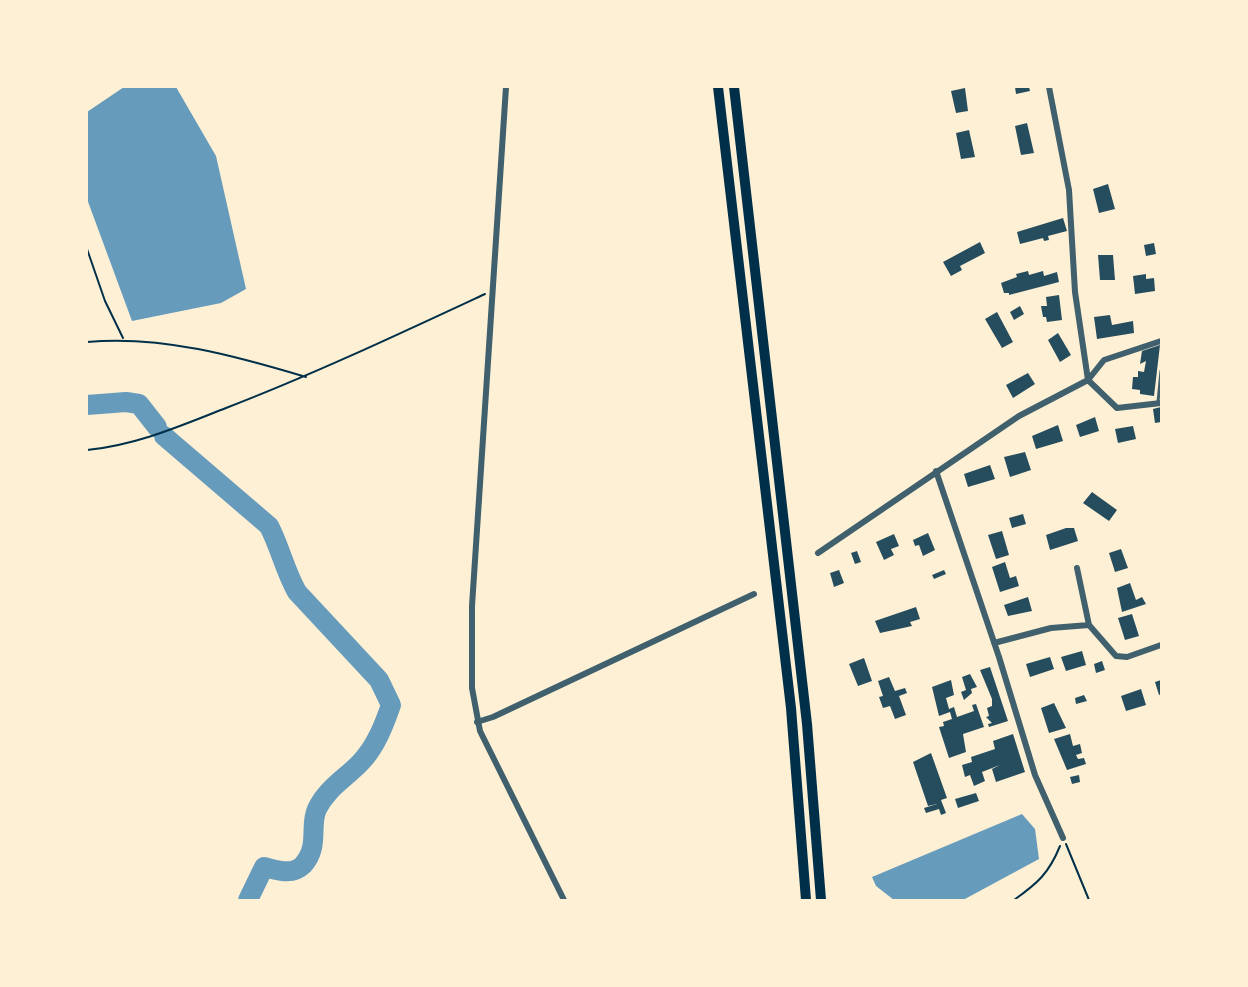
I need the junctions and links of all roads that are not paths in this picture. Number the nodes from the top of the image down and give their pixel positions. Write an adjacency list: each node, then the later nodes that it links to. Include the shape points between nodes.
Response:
1 (506, 87): 16 (street, via 472,606 471,659)
2 (718, 87): 19 (highway, via 790,699)
3 (734, 87): 20 (highway, via 807,724)
4 (1049, 87): 7 (street, via 1069,190 1075,292)
5 (1161, 341): 7 (street, via 1104,360)
6 (1161, 371): 8 (lane)
7 (1088, 380): 8 (street, via 1117,408); 9 (street, via 1019,416)
8 (1160, 403)
9 (936, 471): 10 (street); 14 (street)
10 (818, 553)
11 (1077, 568): 13 (street)
12 (754, 594): 16 (street)
13 (1089, 625): 14 (street, via 1051,628); 15 (street, via 1116,656 1127,657)
14 (994, 643): 17 (street, via 1035,775)
15 (1161, 645)
16 (477, 722): 18 (street, via 492,760)
17 (1064, 838)
18 (564, 900)
19 (806, 900)
20 (821, 900)

